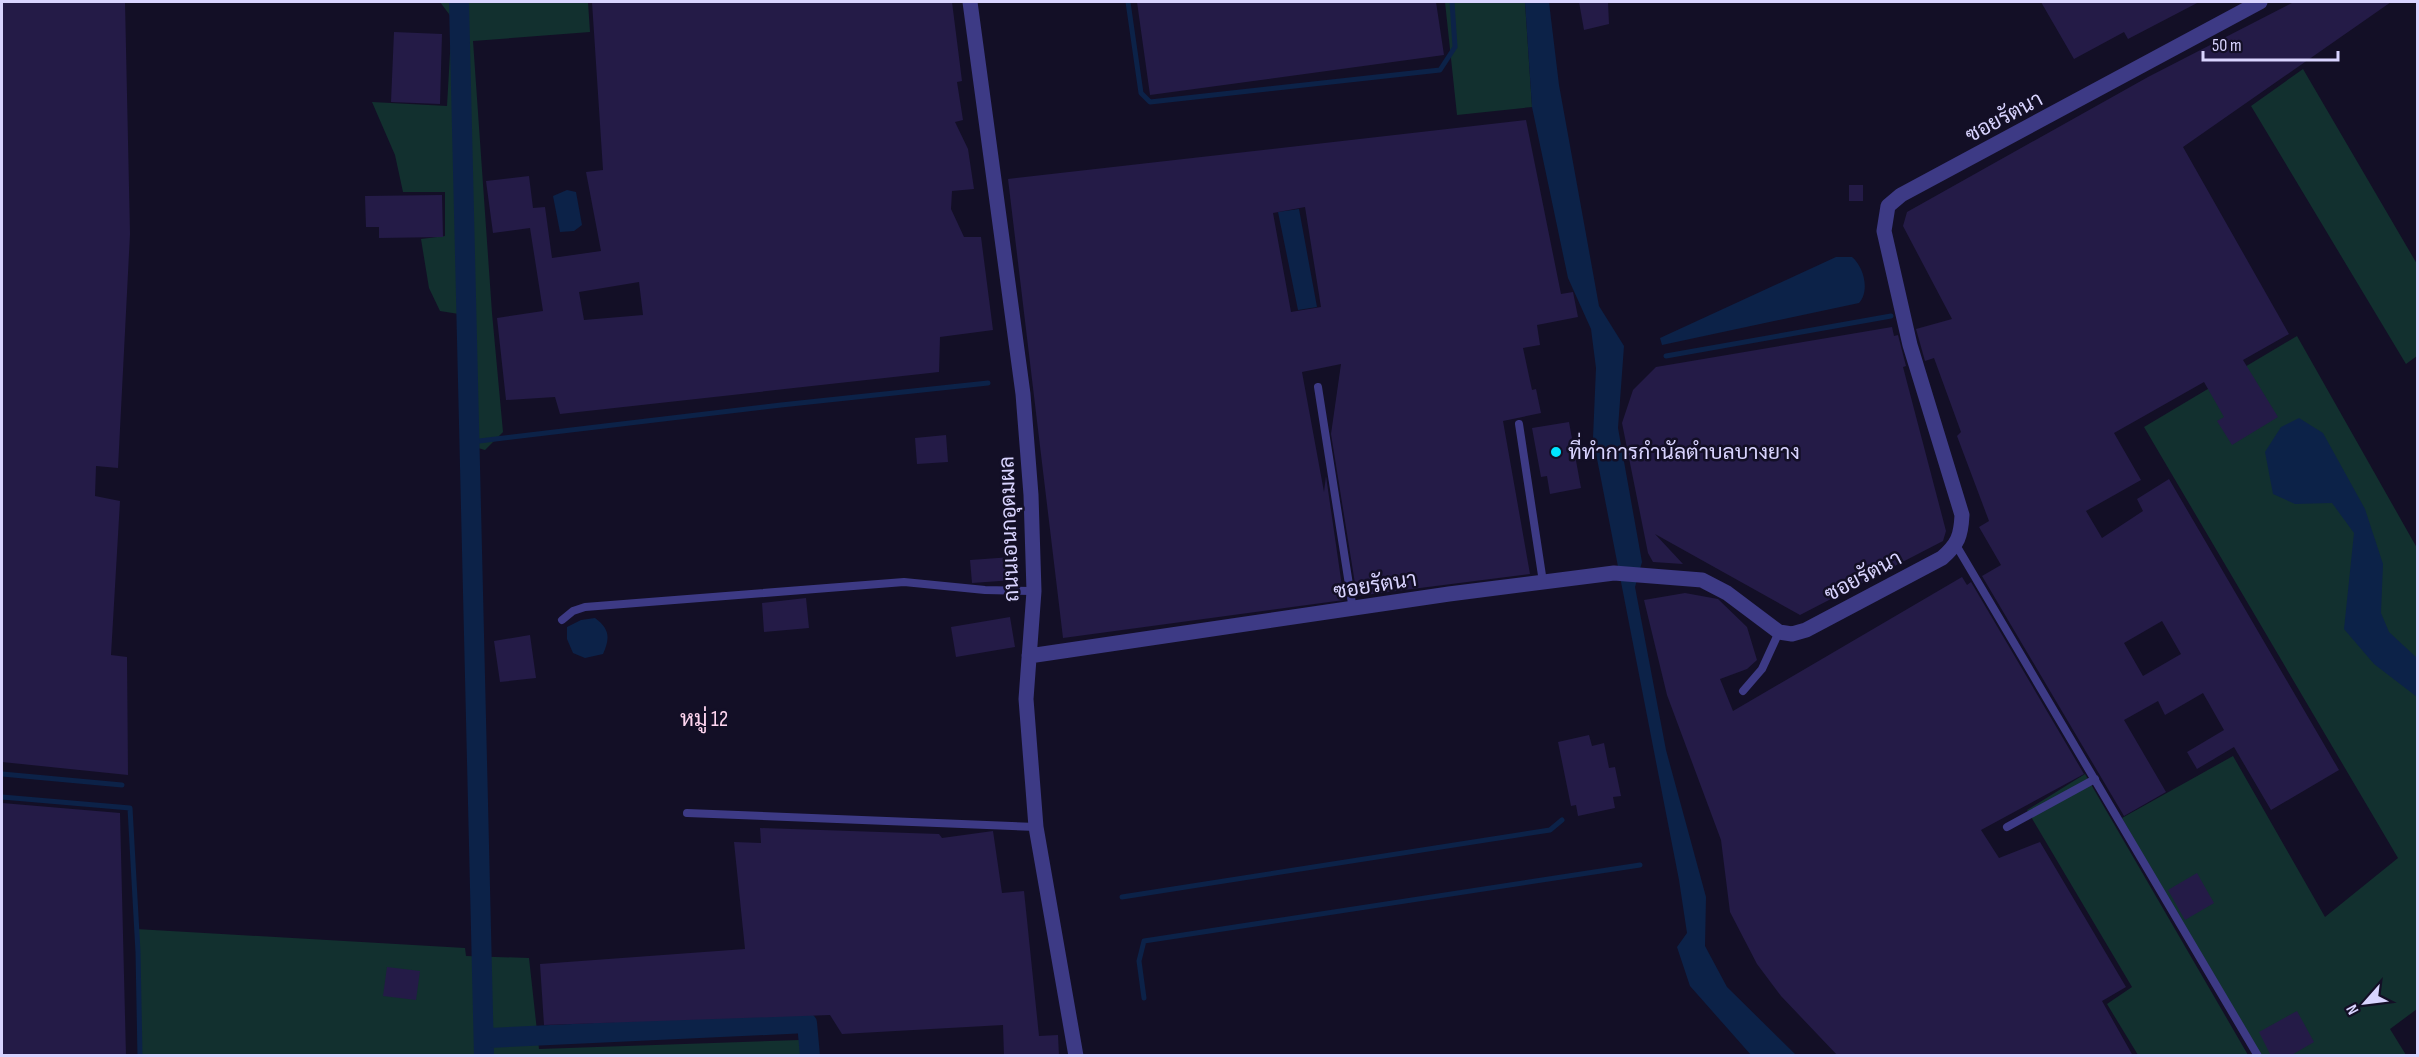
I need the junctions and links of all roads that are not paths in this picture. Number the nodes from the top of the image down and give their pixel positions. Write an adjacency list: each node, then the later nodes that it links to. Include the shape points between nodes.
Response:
1 (970, 2): 7 (street, ถนนเอนกอุดมผล, via 1023,394 1032,495)
2 (2260, 2): 5 (street, ซอยรัตนา, via 1901,195 1888,206 1884,231 1910,345 1962,515)
3 (1318, 387): 8 (lane)
4 (1519, 424): 6 (lane)
5 (1956, 545): 10 (street, ซอยรัตนา, via 1942,558 1806,630); 13 (lane)
6 (1543, 582): 8 (street, ซอยรัตนา); 10 (street, ซอยรัตนา, via 1614,573 1702,580 1727,593)
7 (1034, 591): 9 (lane, via 904,582 585,607); 11 (street, ถนนเอนกอุดมผล)
8 (1353, 610): 11 (street, ซอยรัตนา)
9 (562, 620)
10 (1779, 632): 12 (lane, via 1762,669)
11 (1029, 656): 15 (street, ถนนเอนกอุดมผล, via 1026,699)
12 (1743, 692)
13 (2095, 779): 16 (lane); 18 (lane)
14 (687, 813): 15 (lane)
15 (1036, 827): 17 (street, ถนนเอนกอุดมผล)
16 (2007, 827)
17 (1076, 1056)
18 (2258, 1056)

